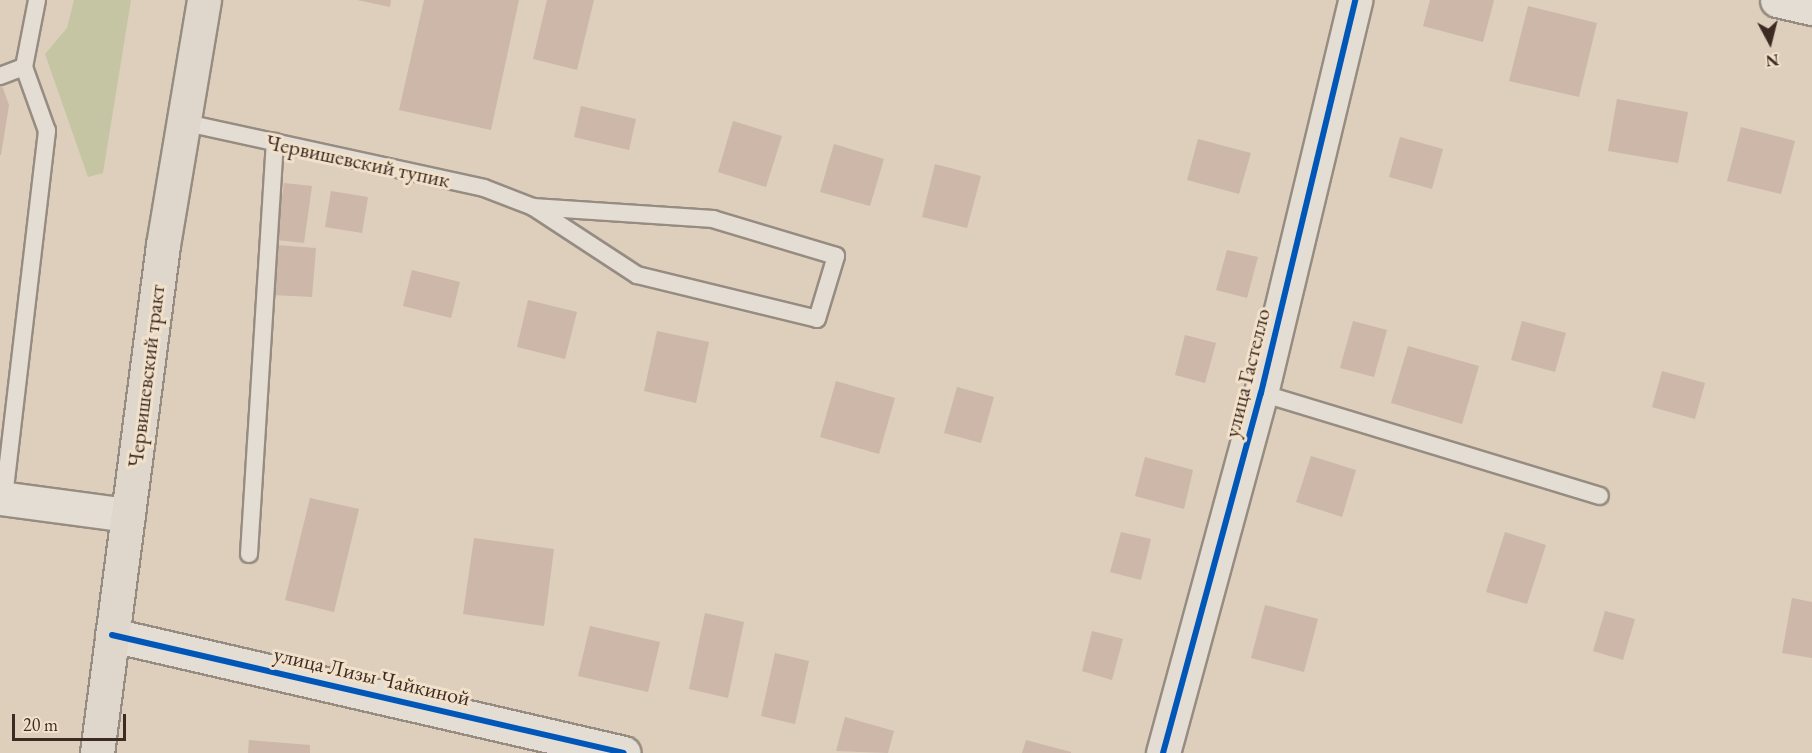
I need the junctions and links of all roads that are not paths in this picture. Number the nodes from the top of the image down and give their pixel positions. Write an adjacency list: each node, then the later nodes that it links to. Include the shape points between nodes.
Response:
1 (37, 0): 6 (lane)
2 (204, 0): 8 (main road, Червишевский тракт)
3 (1355, 0): 11 (street, улица Гастелло)
4 (1777, 0): 5 (street)
5 (1812, 8)
6 (24, 67): 7 (lane); 13 (lane, via 47,130)
7 (0, 76)
8 (182, 122): 9 (lane, Червишевский тупик); 14 (main road, Червишевский тракт)
9 (275, 142): 10 (lane, Червишевский тупик, via 484,188); 15 (lane)
10 (533, 207): 10 (lane, Червишевский тупик, via 713,219 836,256 817,319 638,275)
11 (1261, 393): 12 (lane); 19 (street, улица Гастелло)
12 (1600, 496)
13 (2, 497): 14 (street)
14 (128, 515): 16 (main road, Червишевский тракт)
15 (249, 554)
16 (112, 635): 17 (main road, Червишевский тракт); 18 (street, улица Лизы Чайкиной)
17 (97, 753)
18 (624, 753)
19 (1163, 753)

